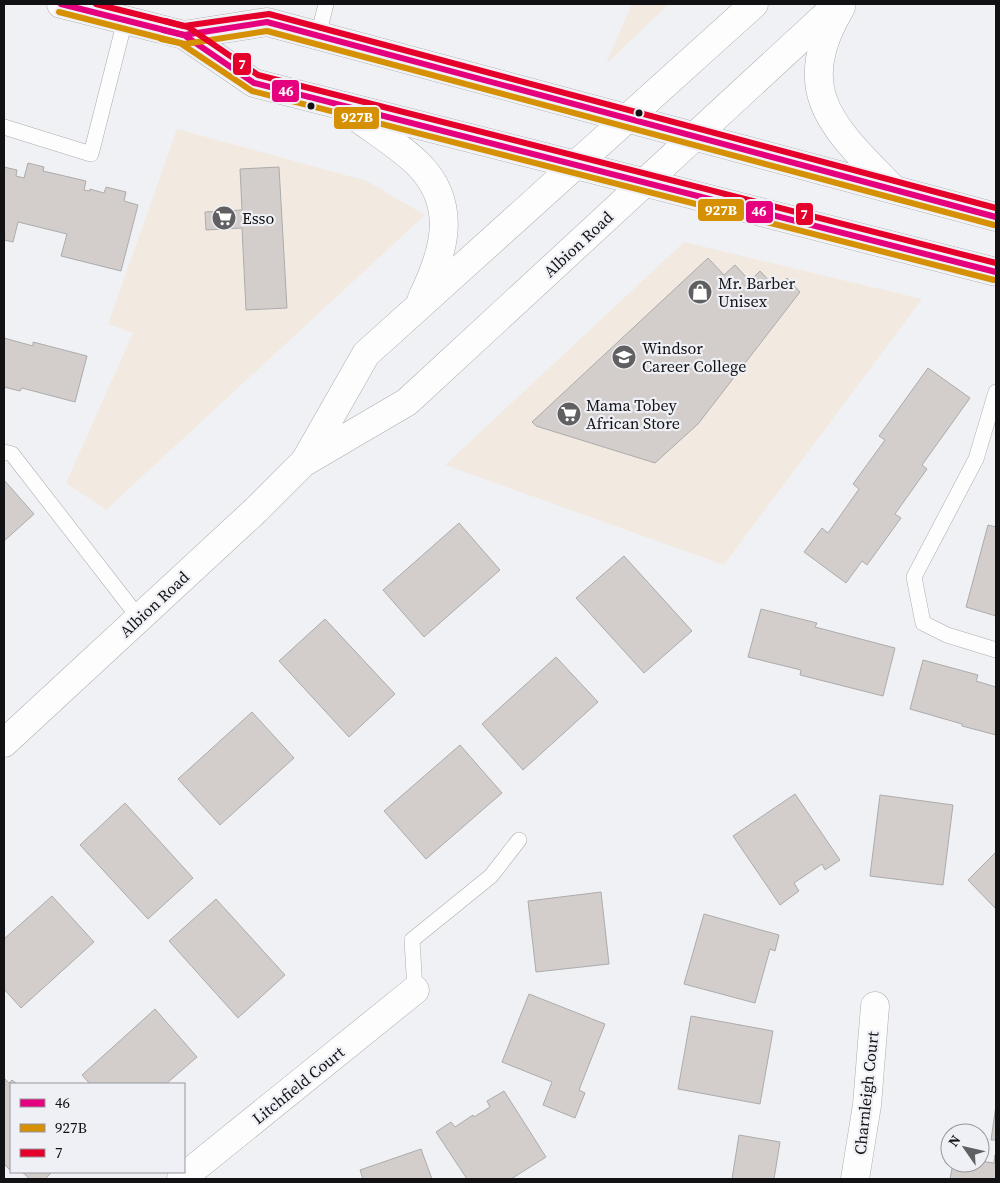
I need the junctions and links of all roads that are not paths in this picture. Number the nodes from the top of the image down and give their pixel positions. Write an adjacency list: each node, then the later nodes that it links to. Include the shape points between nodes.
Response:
1 (61, 4): 6 (main road)
2 (326, 4): 8 (lane)
3 (754, 4): 10 (main road, Albion Road)
4 (838, 4): 12 (main road, Albion Road)
5 (843, 4): 15 (main road, via 824,44 819,88 827,111 841,134)
6 (125, 20): 7 (main road); 11 (lane, via 91,154)
7 (184, 35): 8 (main road, via 267,22); 9 (main road, via 254,83)
8 (318, 36): 10 (main road)
9 (340, 105): 13 (main road); 18 (main road, via 419,165 432,181 442,204 445,224 442,250)
10 (626, 119): 12 (main road); 13 (main road, Albion Road)
11 (4, 127)
12 (694, 137): 14 (main road, Albion Road); 15 (main road)
13 (575, 165): 14 (main road); 18 (main road, Albion Road)
14 (644, 182): 17 (main road); 21 (main road, Albion Road, via 407,402)
15 (894, 190): 16 (main road)
16 (996, 217)
17 (996, 272)
18 (416, 309): 21 (main road, Albion Road, via 366,354)
19 (996, 392): 23 (lane, via 976,459 914,577 922,623 946,635)
20 (4, 452): 22 (lane, via 12,454)
21 (303, 463): 22 (main road, Albion Road)
22 (139, 618): 24 (main road, Albion Road)
23 (996, 650)
24 (4, 743)
25 (519, 840): 26 (lane, via 491,876 412,940)
26 (415, 990): 28 (main road, Litchfield Court)
27 (875, 1006): 29 (main road, Charnleigh Court, via 867,1105)
28 (181, 1179)
29 (855, 1179)

